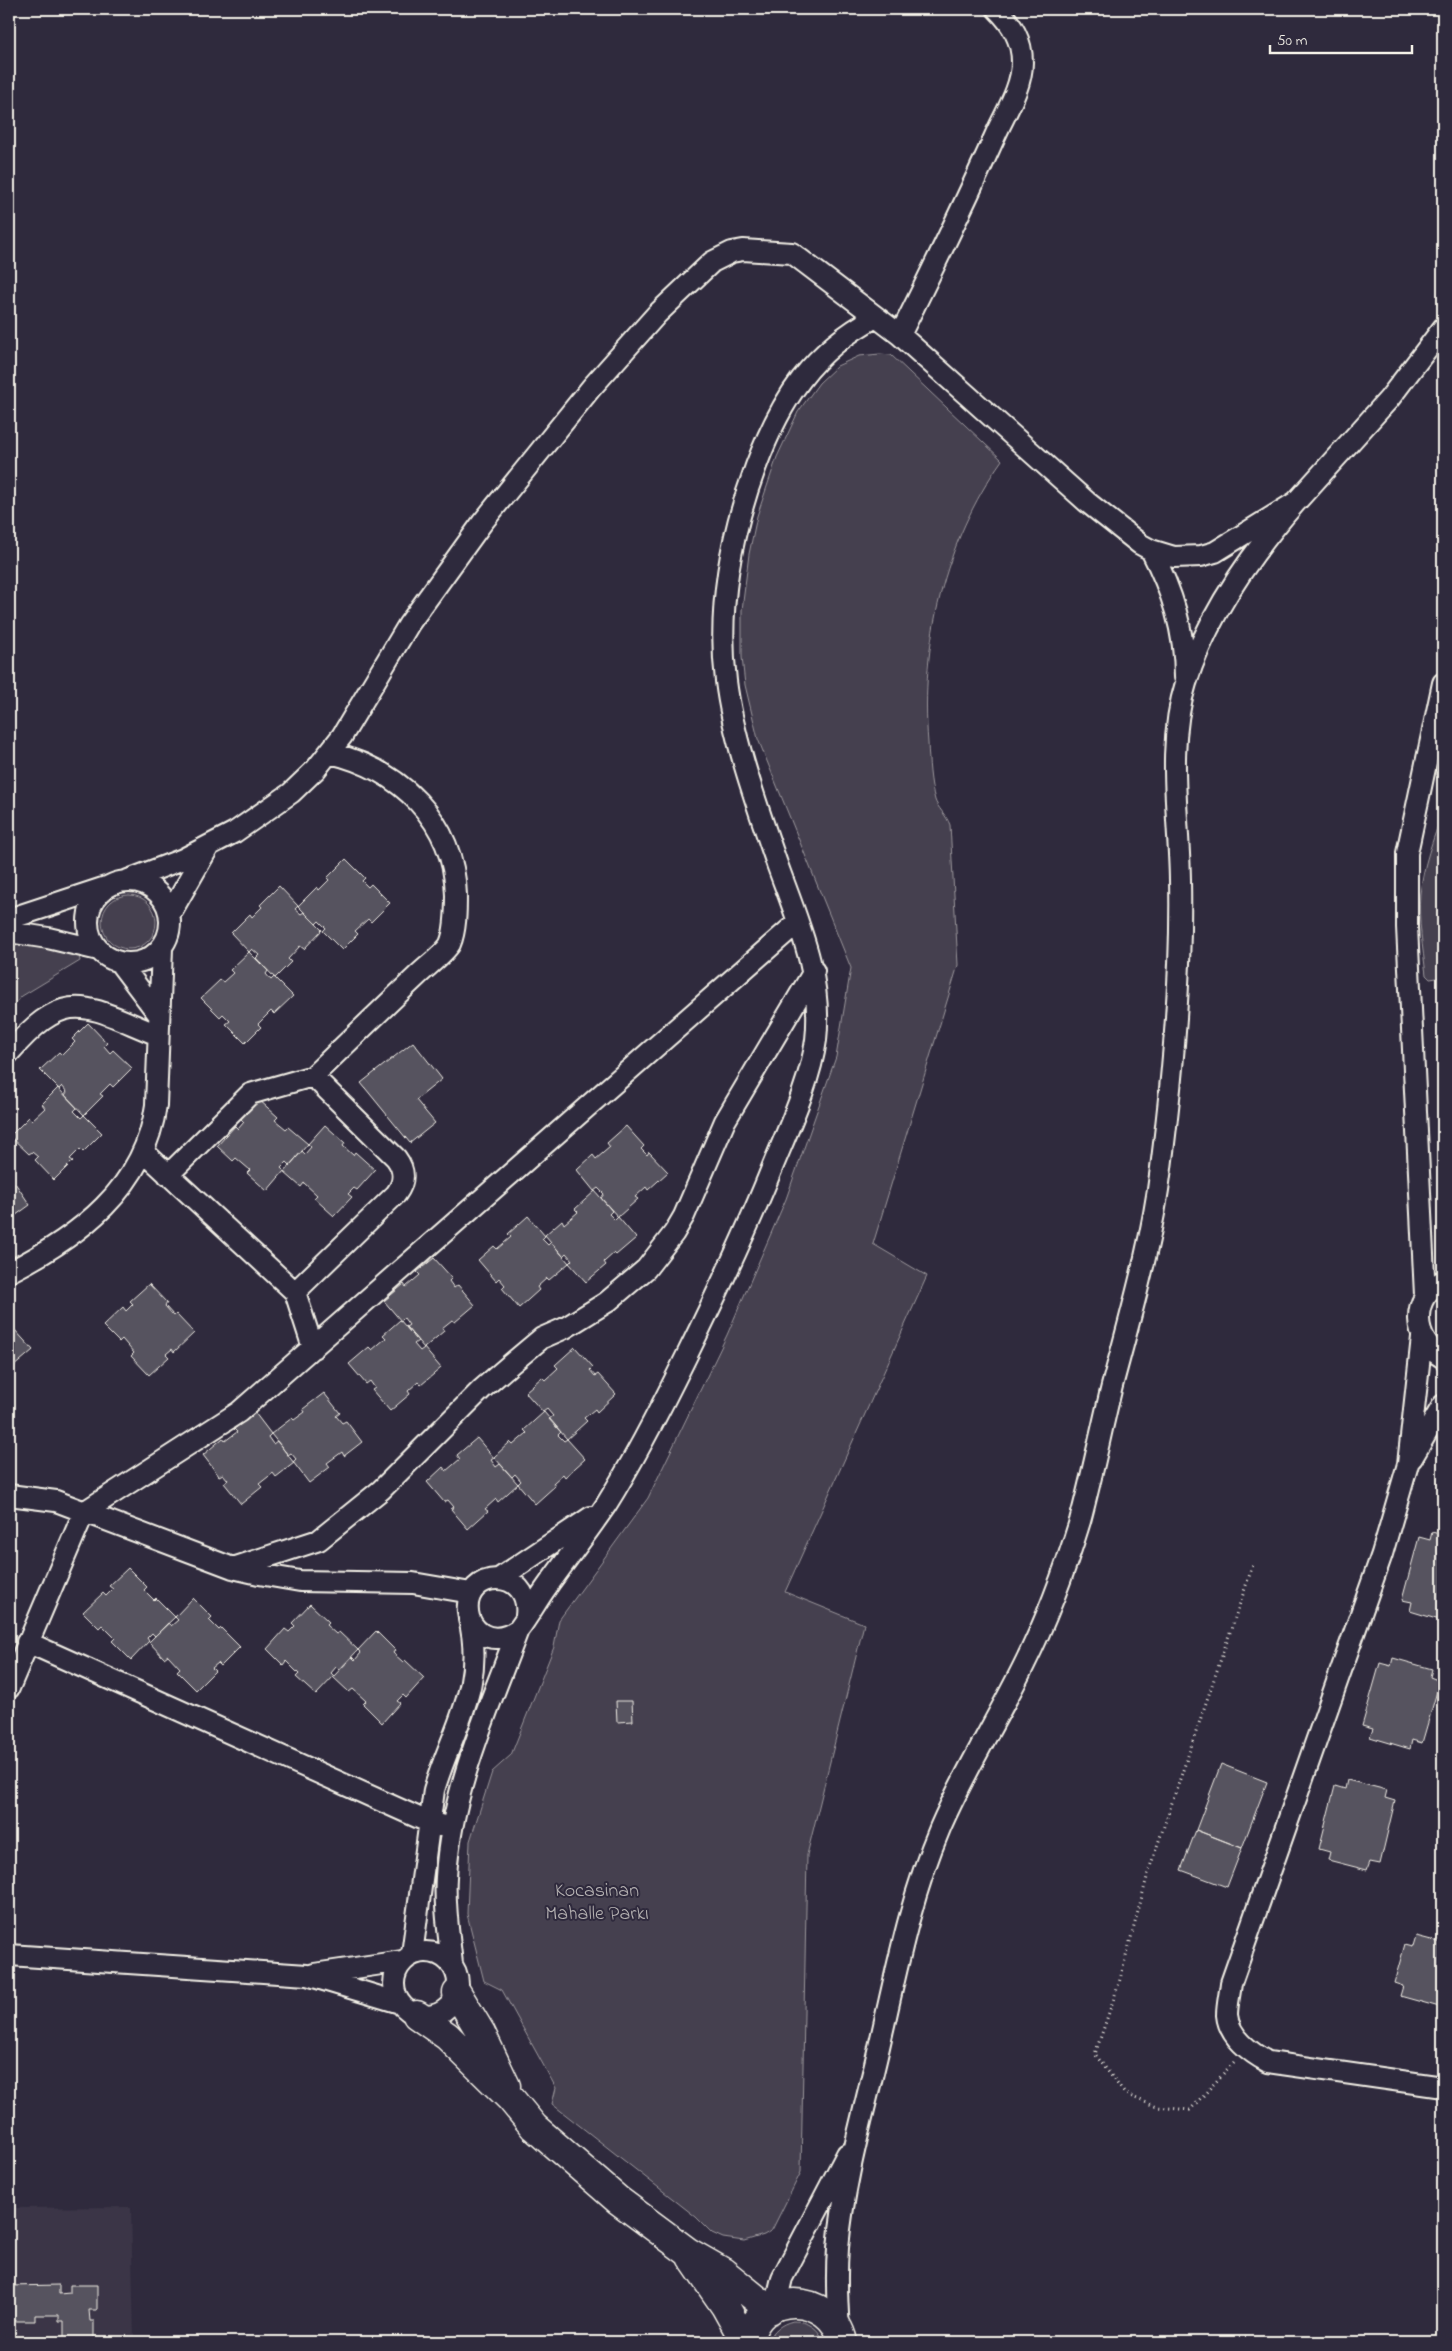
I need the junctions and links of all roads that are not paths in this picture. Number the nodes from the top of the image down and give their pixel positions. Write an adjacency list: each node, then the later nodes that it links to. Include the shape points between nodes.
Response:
1 (998, 9): 4 (street, via 1010,21 1019,40 1022,63 1018,85 964,206)
2 (876, 317): 4 (street); 9 (street, via 792,253 743,250 712,262 657,314 482,523 405,631); 15 (street, via 828,349 804,375 782,407 752,476 726,588 723,649 730,711 760,816)
3 (1443, 328): 5 (street, via 1389,399)
4 (900, 334): 6 (street, via 1087,502)
5 (1296, 502): 6 (street, via 1214,552 1186,558); 8 (street, via 1273,527 1234,582)
6 (1151, 550): 8 (street, via 1180,622)
7 (1443, 683): 30 (street, via 1407,853 1407,927)
8 (1185, 684): 56 (street, via 1176,759 1180,882 1176,1016 1161,1170 1143,1268 1068,1559 1025,1664 955,1795 926,1864 898,1962)
9 (330, 753): 10 (street, via 291,793); 24 (street, via 368,764 386,774 422,806 447,849 453,868 456,906 450,944)
10 (209, 846): 11 (street); 13 (street)
11 (128, 880): 12 (street); 13 (street, via 140,881 160,893)
12 (106, 887): 14 (street); 18 (street, via 97,895 88,917 88,929)
13 (170, 914): 17 (street, via 171,926)
14 (9, 919)
15 (798, 922): 20 (street); 32 (street)
16 (9, 932): 18 (street)
17 (162, 948): 19 (street, via 142,961); 21 (street)
18 (99, 950): 19 (street)
19 (119, 962): 21 (street)
20 (814, 971): 37 (street, via 818,1004 815,1045 782,1145 704,1321 645,1440); 39 (street, via 725,1120 679,1224 650,1264 608,1302 542,1338 512,1363 400,1472 319,1540)
21 (159, 1015): 22 (street)
22 (158, 1035): 23 (street, via 94,1009 69,1007 52,1013 30,1030); 25 (street, via 156,1105)
23 (9, 1053)
24 (313, 1076): 26 (street, via 250,1094); 29 (street, via 396,1158 403,1177 396,1194)
25 (144, 1152): 26 (street); 27 (street, via 124,1184 94,1216 54,1247)
26 (168, 1175): 29 (street)
27 (9, 1272)
28 (1443, 1281): 30 (street)
29 (294, 1292): 32 (street)
30 (1426, 1295): 31 (street, via 1418,1323)
31 (1422, 1337): 33 (street, via 1430,1349); 35 (street)
32 (313, 1348): 38 (street, via 239,1412)
33 (1443, 1358)
34 (1443, 1406): 35 (street)
35 (1408, 1464): 54 (street, via 1382,1554 1231,1983 1227,2016 1247,2048 1268,2062)
36 (9, 1495): 38 (street, via 56,1501)
37 (604, 1507): 40 (street); 43 (street)
38 (84, 1512): 39 (street); 44 (street)
39 (233, 1568): 41 (street, via 300,1581 412,1583)
40 (500, 1578): 41 (street, via 484,1581); 43 (street, via 522,1591 527,1607)
41 (471, 1593): 42 (street)
42 (469, 1618): 43 (street, via 472,1625 486,1636 502,1638); 46 (street, via 475,1646 470,1692 442,1764)
43 (522, 1623): 47 (street, via 468,1764)
44 (27, 1642): 45 (street); 46 (street)
45 (9, 1688)
46 (428, 1822): 47 (street); 49 (street)
47 (451, 1828): 50 (street, via 445,1902)
48 (9, 1955): 51 (street)
49 (407, 1957): 50 (street, via 423,1951 434,1952); 51 (street); 53 (street, via 396,1970 394,1981 395,1992)
50 (452, 1964): 52 (street, via 459,1982)
51 (307, 1975): 53 (street)
52 (458, 1993): 53 (street, via 446,2009 437,2014); 55 (street, via 481,2033)
53 (408, 2009): 55 (street, via 447,2036)
54 (1443, 2087)
55 (511, 2099): 57 (street, via 534,2127 570,2160)
56 (857, 2135): 58 (street, via 786,2271); 59 (street, via 838,2248)
57 (688, 2252): 58 (street, via 723,2272); 60 (street)
58 (772, 2309): 59 (street, via 791,2302 814,2306 833,2319); 61 (street, via 754,2327)
59 (843, 2338)
60 (745, 2342)
61 (749, 2342)

